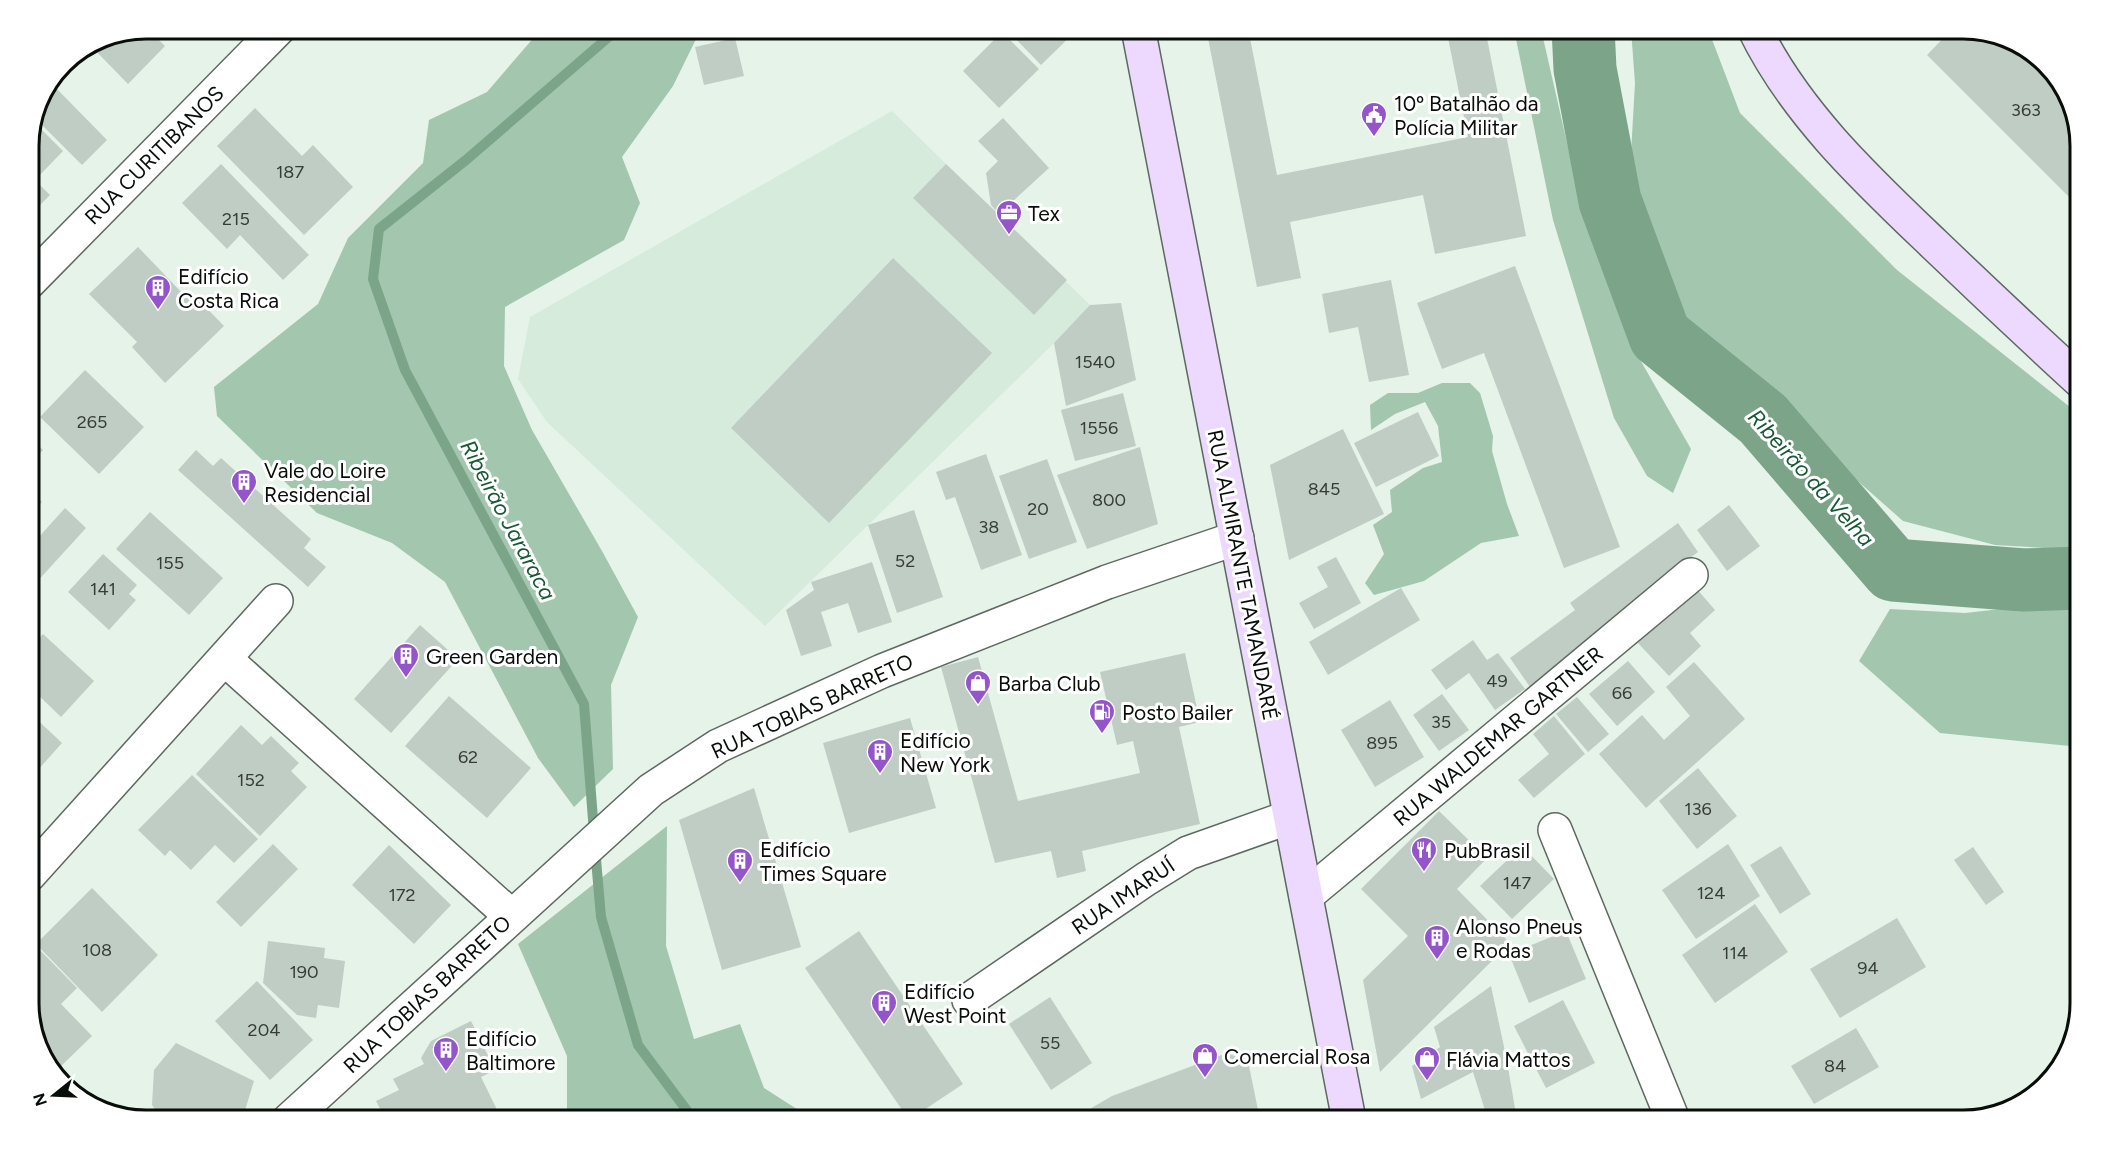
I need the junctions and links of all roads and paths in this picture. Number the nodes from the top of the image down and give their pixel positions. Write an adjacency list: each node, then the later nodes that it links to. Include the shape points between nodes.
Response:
1 (268, 39): 4 (street, RUA CURITIBANOS)
2 (1140, 39): 6 (main road, RUA ALMIRANTE TAMANDARÉ)
3 (1759, 39): 5 (main road, via 1767,57 1815,121 1869,182)
4 (39, 272)
5 (2070, 372)
6 (1237, 538): 10 (main road, RUA ALMIRANTE TAMANDARÉ); 14 (street, RUA TOBIAS BARRETO, via 1107,582 882,671 718,746 651,790)
7 (1691, 575): 13 (street, RUA WALDEMAR GARTNER)
8 (276, 601): 9 (street)
9 (225, 659): 12 (street); 14 (street)
10 (1290, 817): 13 (main road, RUA ALMIRANTE TAMANDARÉ); 15 (street, RUA IMARUÍ, via 1188,853)
11 (1555, 830): 18 (street)
12 (39, 864)
13 (1305, 896): 17 (main road, RUA ALMIRANTE TAMANDARÉ)
14 (511, 916): 16 (street, RUA TOBIAS BARRETO)
15 (969, 1000)
16 (300, 1110)
17 (1347, 1110)
18 (1668, 1110)

